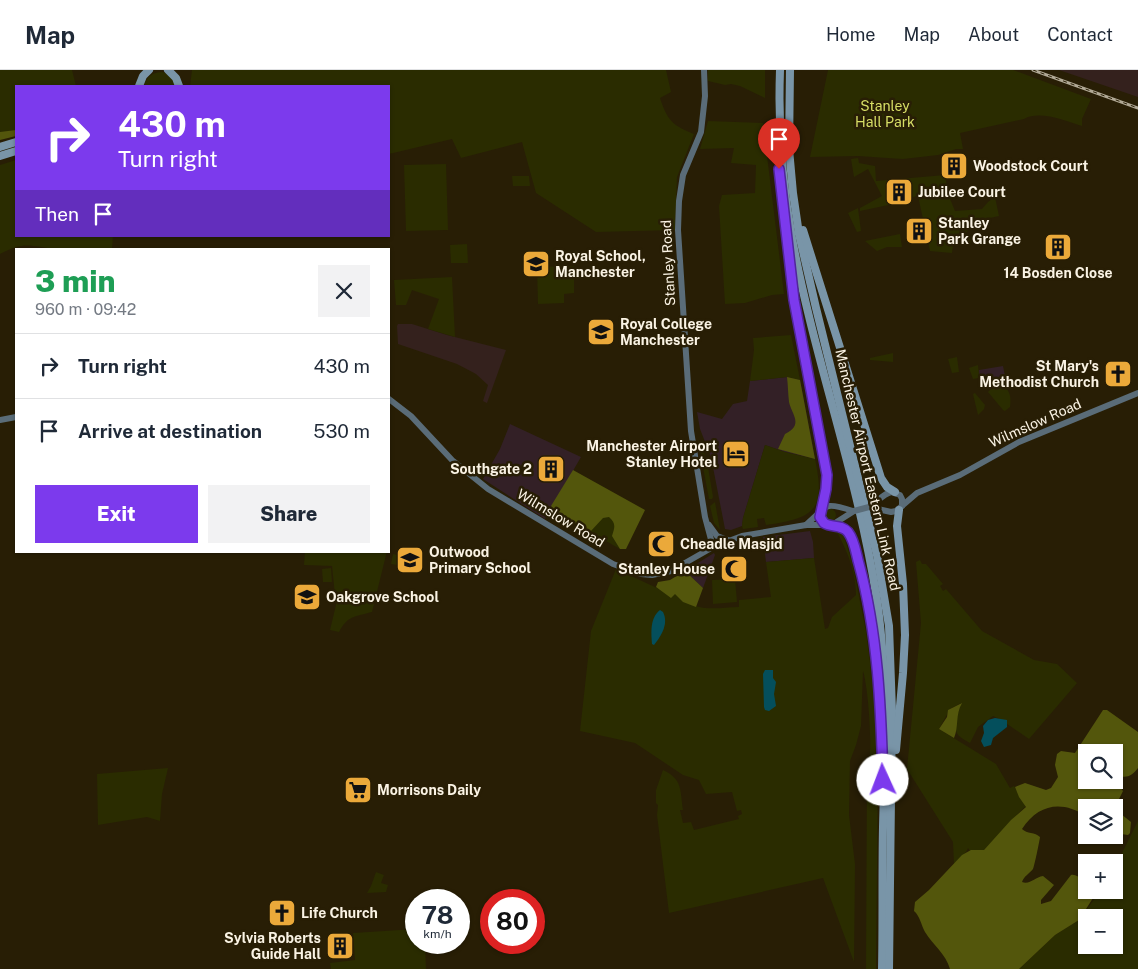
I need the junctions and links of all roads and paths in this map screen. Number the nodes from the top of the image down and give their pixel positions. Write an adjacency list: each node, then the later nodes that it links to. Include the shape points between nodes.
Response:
1 (150, 70): 8 (highway)
2 (168, 70): 7 (highway)
3 (180, 70): 7 (highway)
4 (704, 70): 28 (main road, Stanley Road, via 702,132 683,175 678,201 678,230 691,431)
5 (780, 70): 9 (highway, Manchester Airport Eastern Link Road)
6 (790, 70): 12 (highway, Manchester Airport Eastern Link Road)
7 (179, 84)
8 (139, 85)
9 (779, 130): 25 (highway, via 780,181 794,300 827,475); 34 (highway, Manchester Airport Eastern Link Road, via 796,262 863,528 876,594 884,682)
10 (15, 142): 11 (highway)
11 (0, 147)
12 (789, 149): 19 (highway, via 802,225 813,264 881,478); 33 (highway, Manchester Airport Eastern Link Road, via 804,259 885,593 892,681)
13 (15, 151): 14 (highway)
14 (0, 156)
15 (1138, 393): 20 (main road, Wilmslow Road, via 1019,442 960,475)
16 (390, 400): 32 (main road, Wilmslow Road, via 412,416 452,460 477,481 613,564 641,574 662,574)
17 (15, 417): 18 (main road)
18 (0, 420)
19 (895, 492): 20 (main road, Wilmslow Road); 21 (main road); 24 (main road, via 901,497)
20 (917, 493): 24 (main road, Wilmslow Road)
21 (884, 496): 23 (main road); 27 (main road, via 882,504)
22 (835, 506): 25 (main road, via 827,506); 26 (main road); 29 (main road, via 840,513)
23 (869, 507): 26 (main road, bridge); 27 (main road)
24 (900, 508): 27 (main road, via 894,512); 33 (highway, via 897,522 904,645)
25 (821, 511): 29 (main road, via 821,520); 30 (main road)
26 (853, 511): 29 (main road)
27 (887, 511)
28 (705, 517): 31 (main road, via 714,533); 32 (main road, Stanley Road)
29 (834, 523): 30 (main road, Wilmslow Road); 34 (highway, via 846,530 853,543 867,598 880,702)
30 (806, 525): 31 (main road, Wilmslow Road)
31 (728, 540): 32 (main road, Wilmslow Road)
32 (713, 547)
33 (891, 789): 36 (highway, Manchester Airport Eastern Link Road)
34 (884, 798): 35 (highway, Manchester Airport Eastern Link Road)
35 (882, 969)
36 (889, 969)

